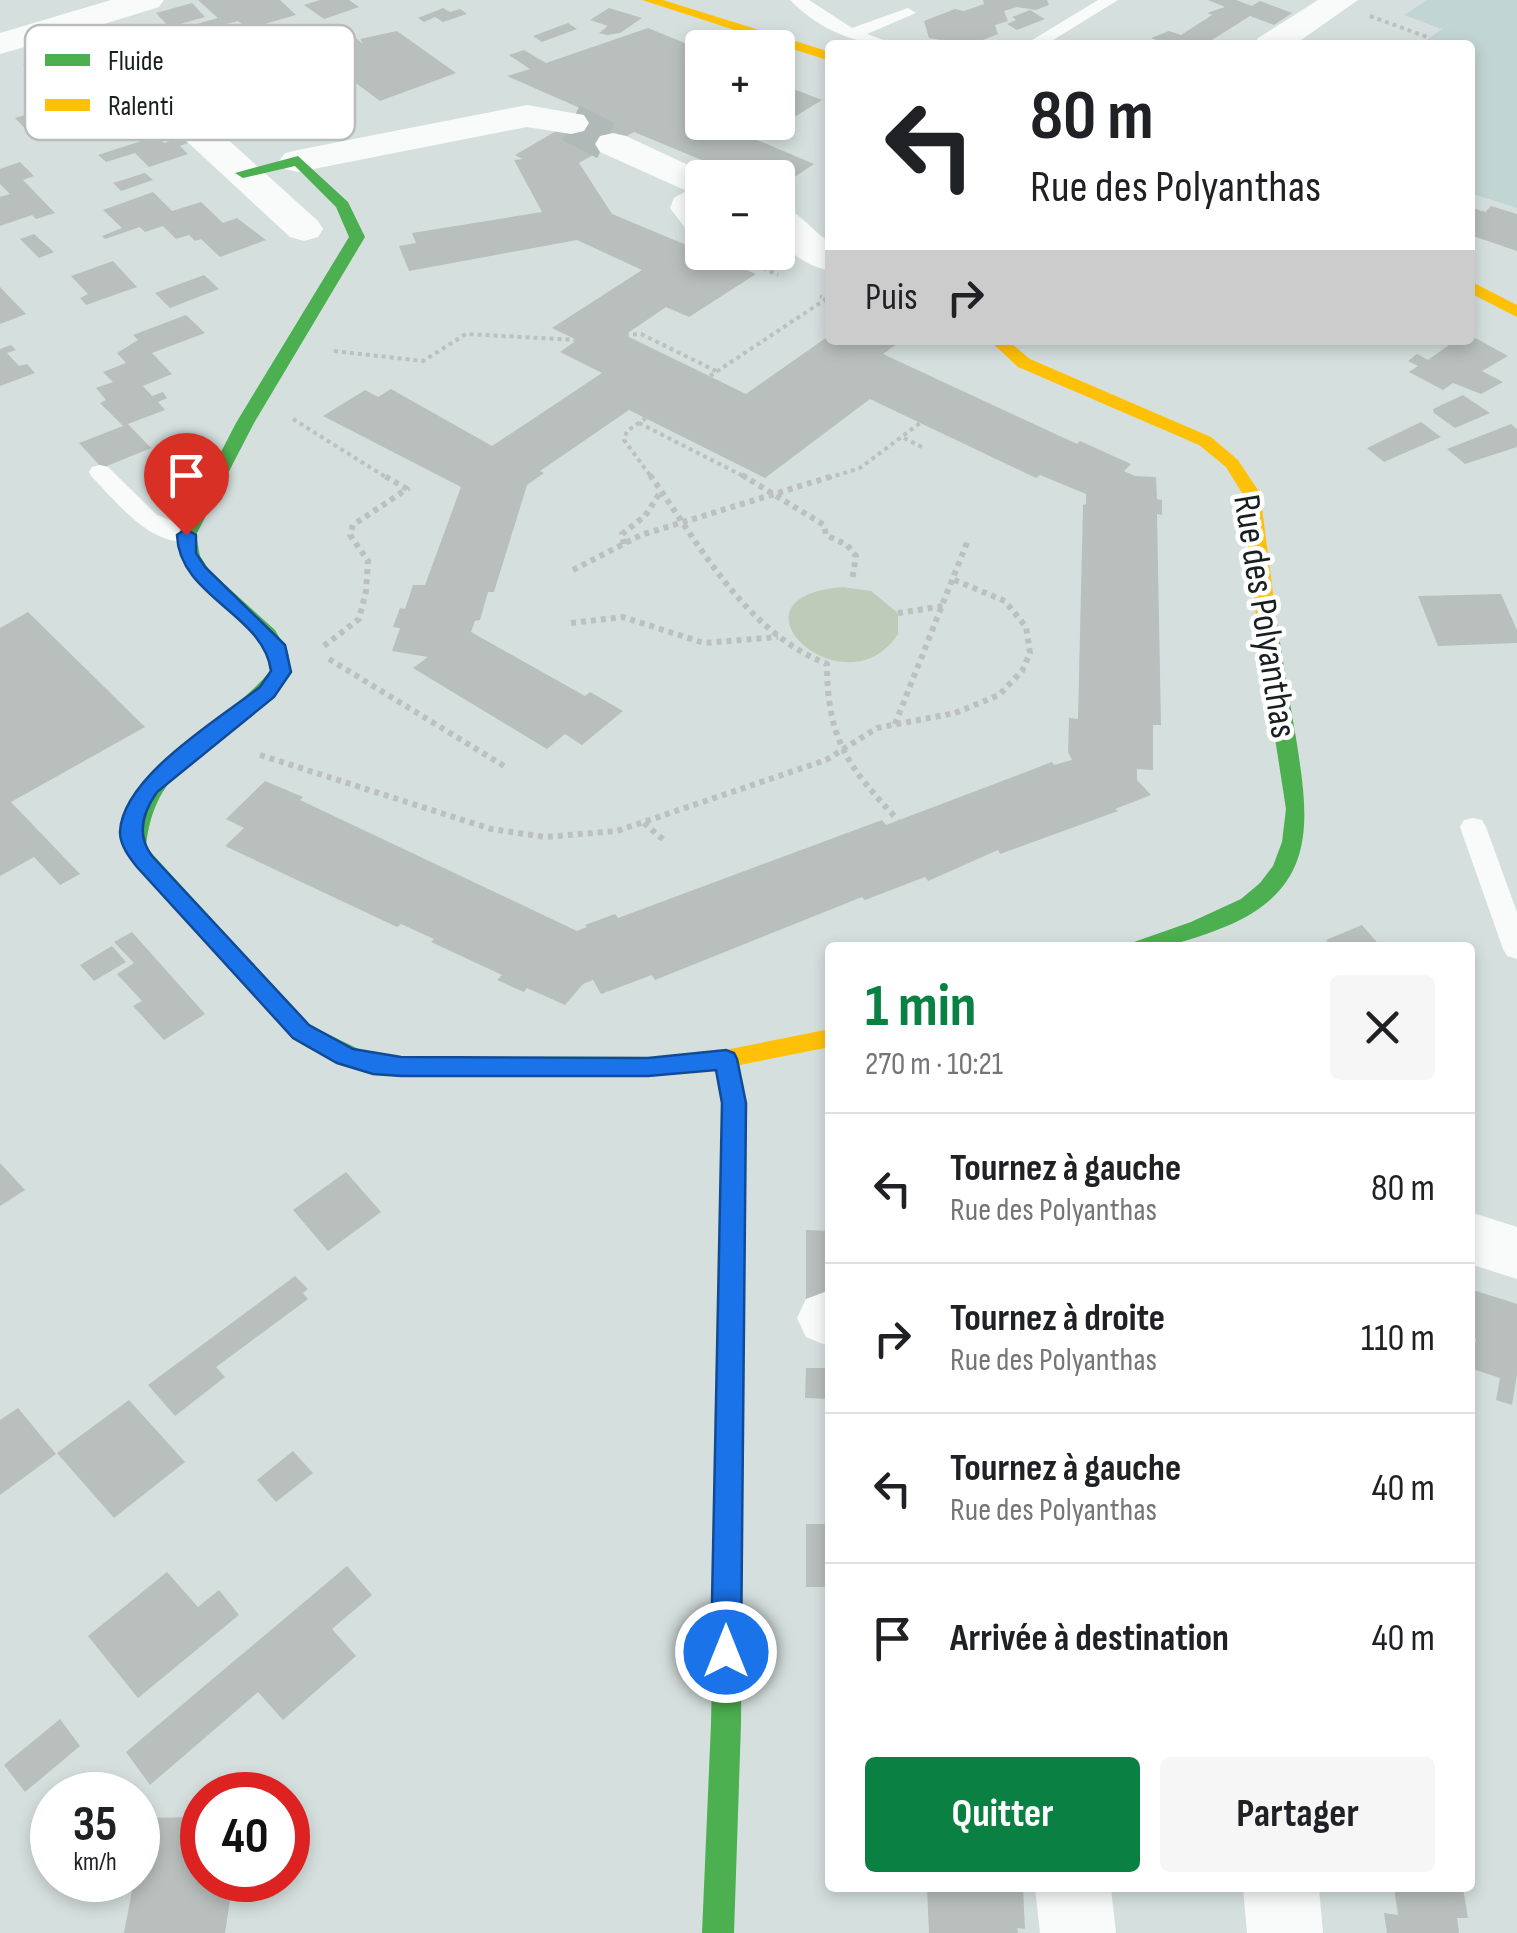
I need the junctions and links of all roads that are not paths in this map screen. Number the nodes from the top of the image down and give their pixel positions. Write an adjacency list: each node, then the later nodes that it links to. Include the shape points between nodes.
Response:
1 (147, 0): 7 (street)
2 (649, 0): 17 (street)
3 (798, 0): 11 (lane)
4 (1110, 0): 13 (lane)
5 (1360, 7): 14 (street); 15 (street)
6 (908, 13): 12 (lane)
7 (77, 21): 8 (street); 9 (street)
8 (64, 25)
9 (81, 25)
10 (25, 37): 16 (street)
11 (827, 40)
12 (850, 40)
13 (1042, 40)
14 (1282, 40)
15 (1322, 40)
16 (0, 44)
17 (825, 46)
18 (571, 123): 21 (street, via 528,116)
19 (207, 140): 22 (street)
20 (613, 144): 23 (street)
21 (298, 161): 22 (street); 29 (street, via 350,215 357,237)
22 (243, 173): 24 (street)
23 (685, 178)
24 (304, 229)
25 (1475, 289): 26 (street)
26 (1517, 312)
27 (1002, 345): 31 (street, Rue des Polyanthas, via 1024,364 1214,447 1235,463 1252,493 1297,809 1297,853 1262,897)
28 (100, 472): 29 (lane, via 152,524)
29 (186, 535): 34 (street, via 197,571 278,649 281,672 267,692 169,767 138,803 131,833 135,849 301,1032 324,1047 401,1067 648,1067)
30 (1473, 827): 32 (lane)
31 (1156, 942)
32 (1517, 949)
33 (825, 1039): 34 (street)
34 (726, 1059): 39 (street, via 734,1152)
35 (1475, 1240): 36 (street)
36 (1517, 1253)
37 (1073, 1892): 40 (street)
38 (1280, 1892): 41 (street)
39 (718, 1933)
40 (1078, 1933)
41 (1285, 1933)

